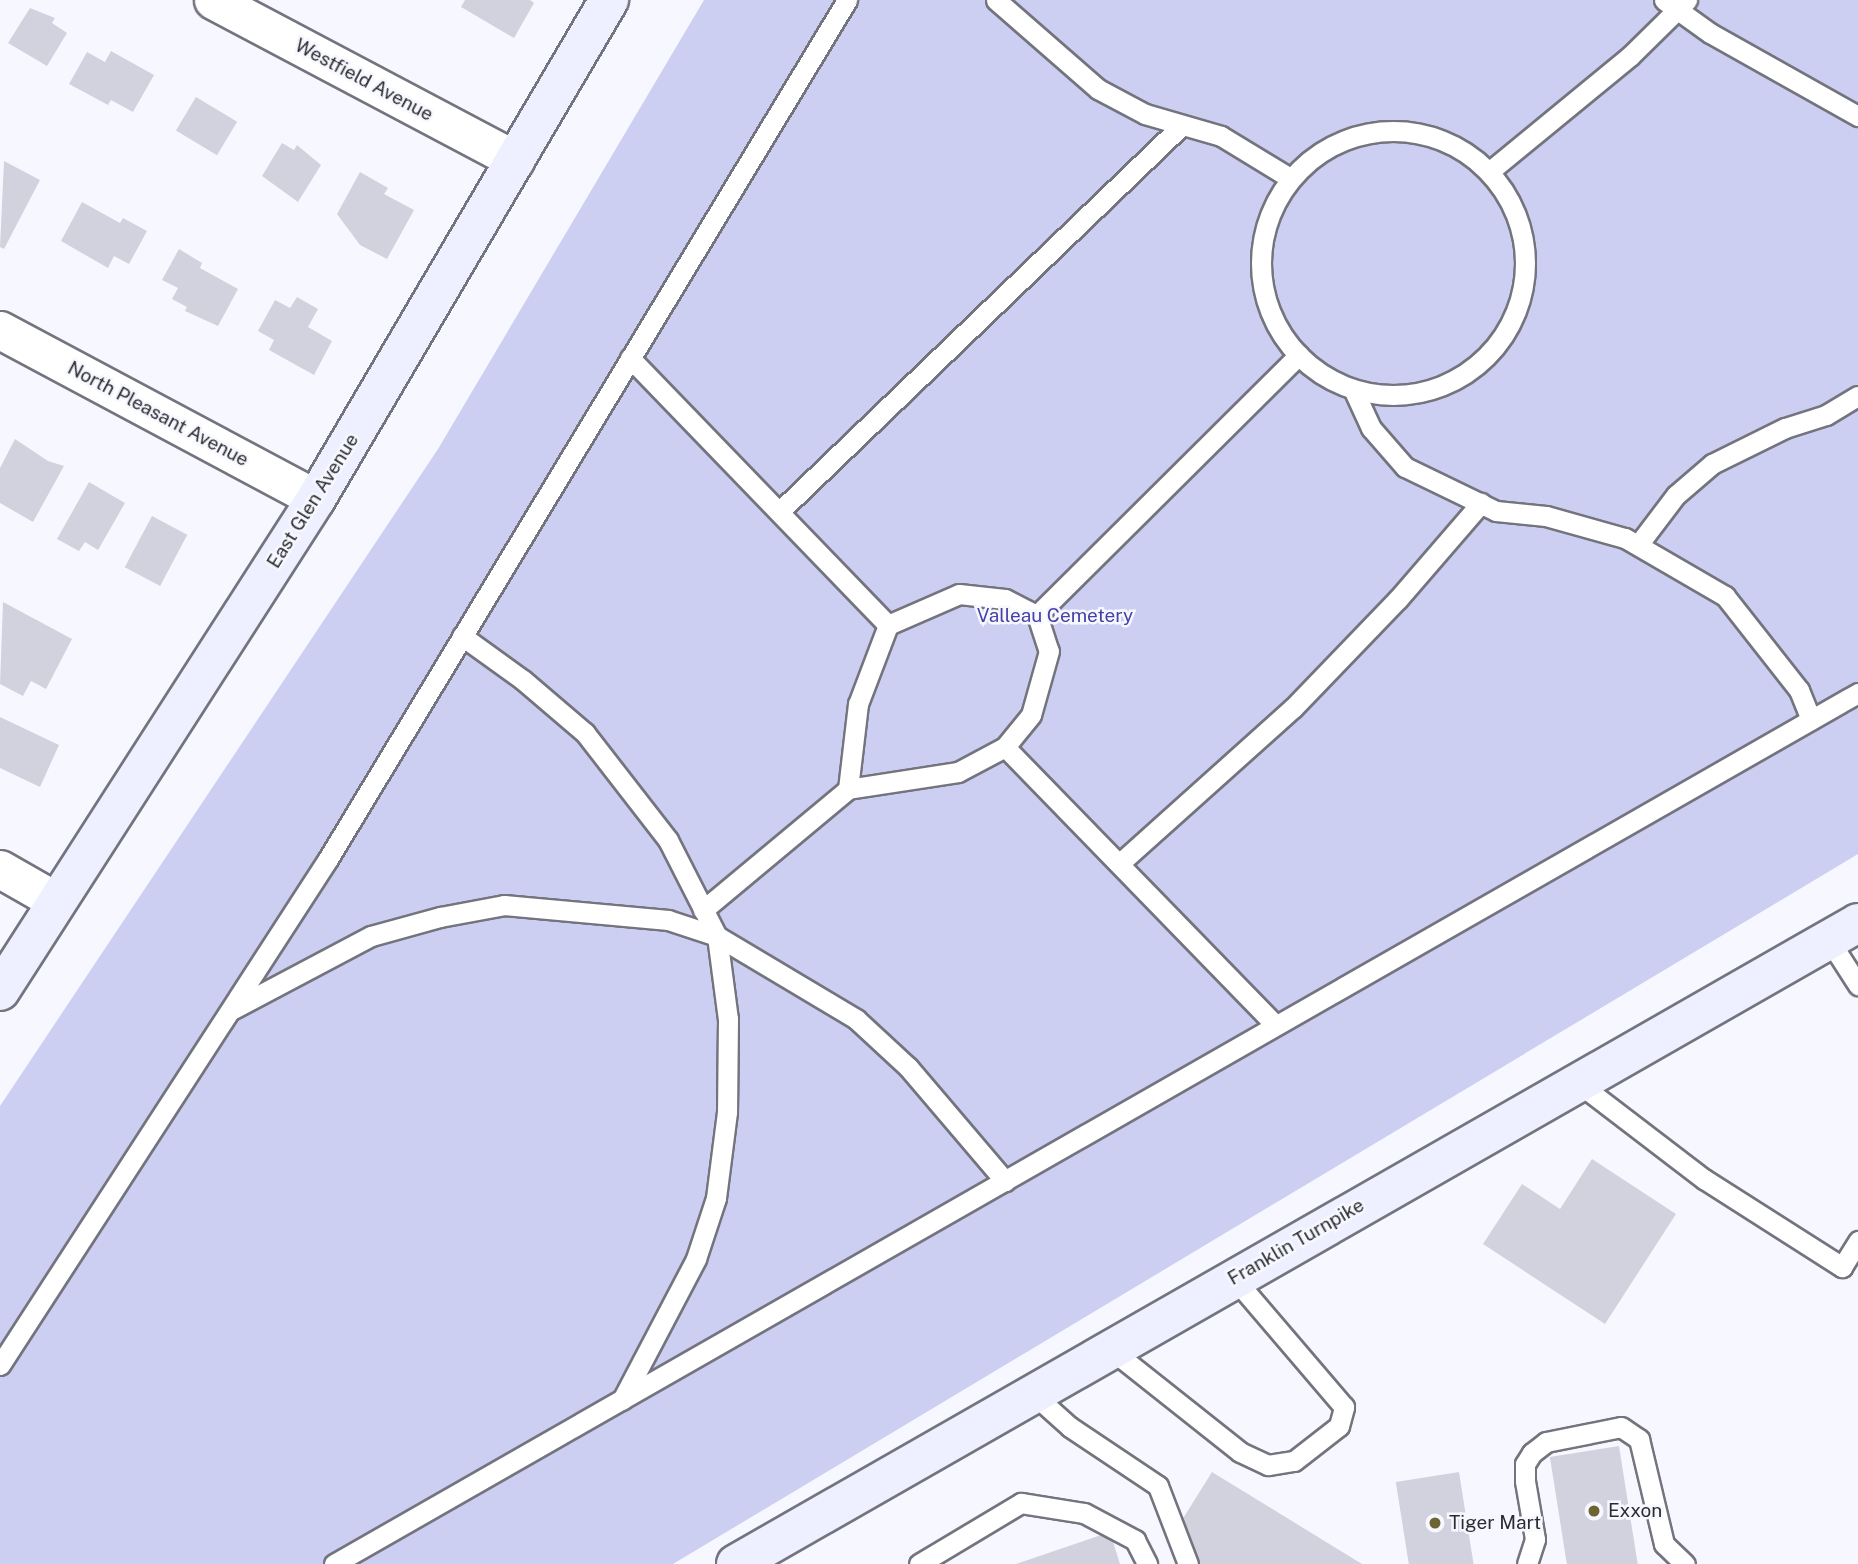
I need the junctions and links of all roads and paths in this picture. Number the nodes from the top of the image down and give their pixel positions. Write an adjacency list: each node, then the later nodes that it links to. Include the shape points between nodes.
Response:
1 (213, 0): 8 (street, Westfield Avenue)
2 (609, 0): 8 (street, East Glen Avenue)
3 (847, 0): 13 (lane)
4 (996, 0): 7 (lane, via 1098,89)
5 (1676, 4): 6 (lane); 9 (lane)
6 (1858, 116)
7 (1180, 127): 10 (lane, via 1221,136); 18 (lane)
8 (515, 159): 16 (street, East Glen Avenue)
9 (1490, 171): 10 (lane, via 1466,151 1420,132 1361,133 1318,152); 14 (lane, via 1507,194 1523,232 1526,274 1515,318 1485,359 1439,389 1386,397)
10 (1290, 178): 12 (lane, via 1271,209 1259,259 1269,313 1285,342)
11 (0, 330): 16 (street, North Pleasant Avenue)
12 (1299, 355): 14 (lane, via 1319,375); 20 (lane)
13 (630, 358): 18 (lane); 22 (lane)
14 (1354, 391): 17 (lane, via 1371,428 1405,467)
15 (1858, 396): 19 (lane, via 1826,415 1785,428 1712,464 1676,495)
16 (316, 499): 29 (street, East Glen Avenue)
17 (1481, 503): 19 (lane, via 1496,511 1546,516); 27 (lane, via 1398,599 1293,708)
18 (780, 511): 21 (lane)
19 (1638, 545): 24 (lane, via 1725,596 1800,690)
20 (1037, 615): 21 (lane, via 1005,599 959,594); 25 (lane, via 1049,651 1043,685 1031,715)
21 (888, 625): 26 (lane, via 858,704)
22 (462, 636): 30 (lane, via 585,733 668,840); 35 (lane)
23 (1858, 693): 24 (lane)
24 (1811, 720): 36 (lane)
25 (1005, 747): 26 (lane, via 958,772); 27 (lane)
26 (848, 789): 30 (lane)
27 (1120, 863): 36 (lane)
28 (0, 869): 29 (street)
29 (57, 901): 34 (street, East Glen Avenue)
30 (703, 910): 32 (lane)
31 (1844, 932): 33 (lane); 37 (street, Franklin Turnpike)
32 (717, 936): 35 (lane, via 667,920 504,905 370,936); 38 (lane, via 856,1019 908,1067); 44 (lane, via 728,1019 727,1112 716,1198 696,1259)
33 (1858, 985)
34 (0, 991)
35 (229, 1012): 42 (lane)
36 (1275, 1026): 38 (lane)
37 (1577, 1082): 39 (lane, via 1704,1179 1842,1267); 40 (street, Franklin Turnpike)
38 (1005, 1181): 44 (lane)
39 (1858, 1241)
40 (1234, 1278): 41 (street, Franklin Turnpike); 41 (lane, via 1345,1407 1339,1426 1294,1461 1268,1465 1240,1452)
41 (1109, 1348): 43 (street, Franklin Turnpike)
42 (0, 1365)
43 (1032, 1393): 46 (street, Franklin Turnpike); 49 (lane, via 1070,1427 1158,1486)
44 (622, 1400): 45 (lane)
45 (334, 1564)
46 (736, 1564)
47 (919, 1564): 48 (lane, via 1021,1503 1084,1513 1135,1540)
48 (1147, 1564)
49 (1188, 1564)
50 (1527, 1564): 51 (lane, via 1535,1539 1525,1481 1525,1464 1532,1453 1546,1442 1621,1427 1639,1439 1664,1544)
51 (1685, 1564)

